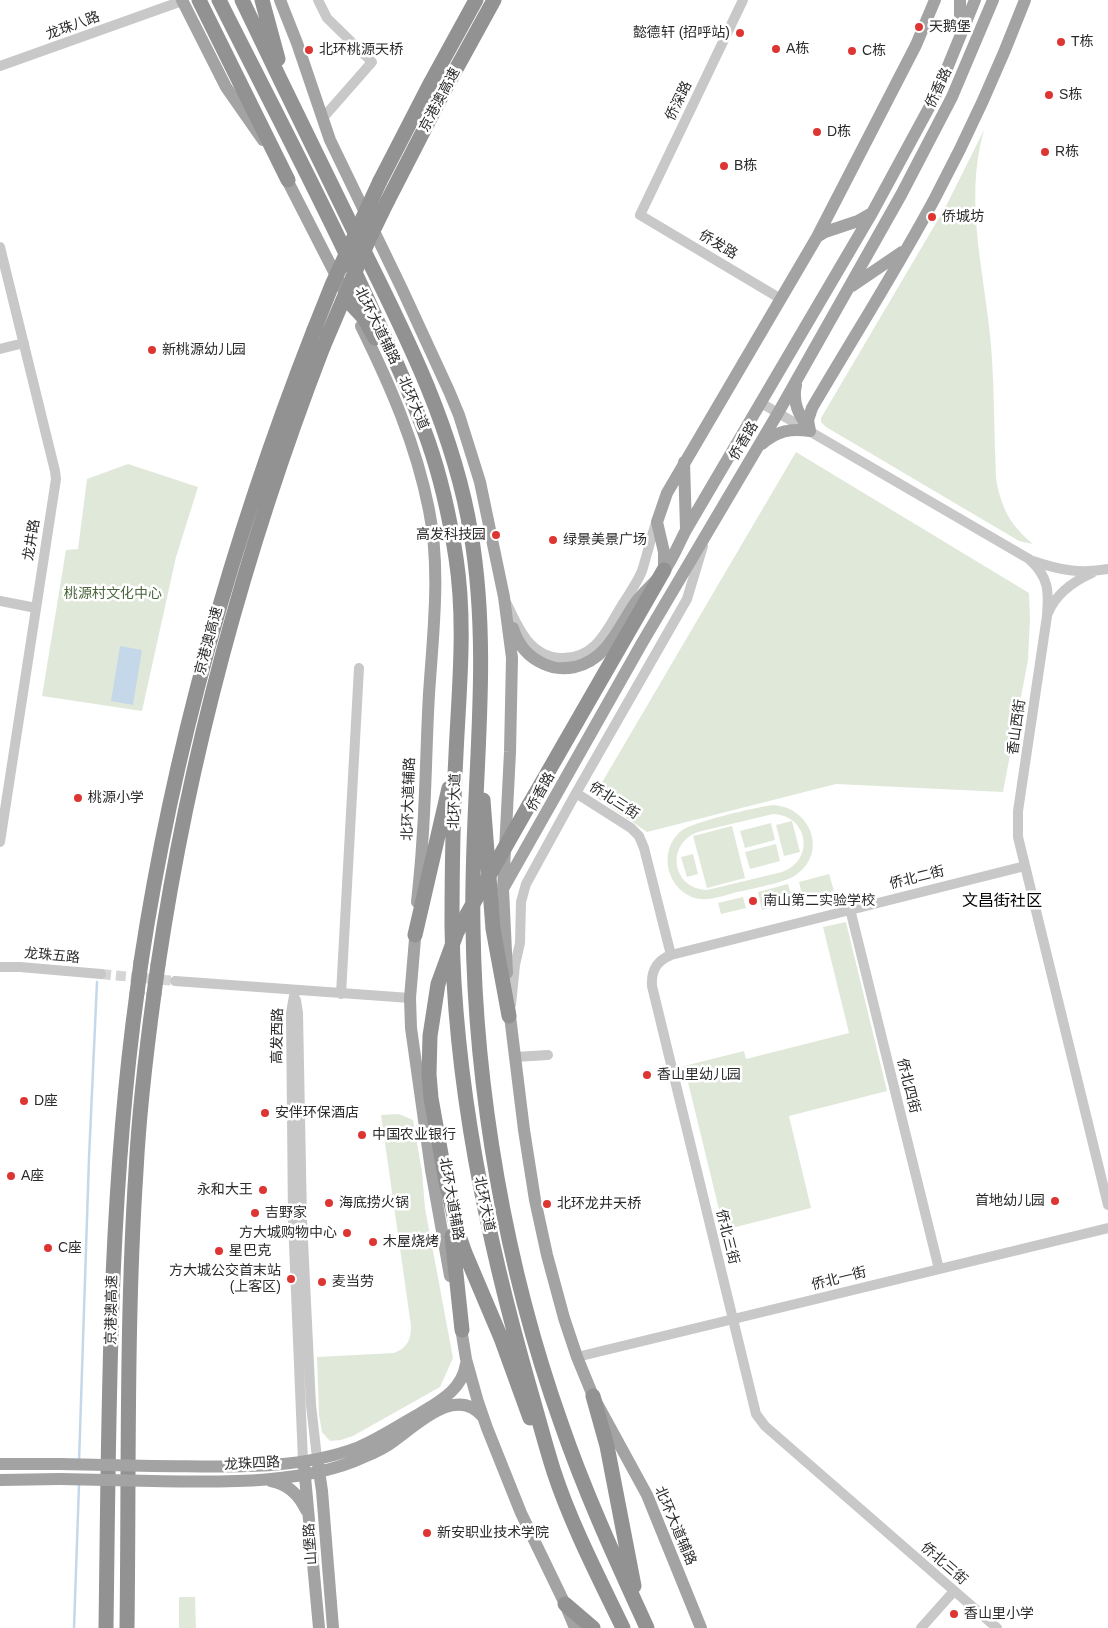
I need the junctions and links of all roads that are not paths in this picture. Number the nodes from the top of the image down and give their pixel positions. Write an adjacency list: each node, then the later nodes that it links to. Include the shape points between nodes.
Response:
1 (182, 0): 17 (street, 龙珠八路); 20 (main road, 北环大道辅路, via 226,87)
2 (199, 0): 20 (highway)
3 (219, 0): 34 (highway, 北环大道, via 351,264)
4 (242, 0): 18 (highway, 北环大道)
5 (262, 0): 18 (highway)
6 (280, 0): 19 (main road, 北环大道辅路)
7 (318, 0): 19 (street, via 327,18 372,62)
8 (476, 0): 92 (highway, 京港澳高速, bridge, via 380,181 287,399 241,531 202,667 166,824 131,1033 120,1154 112,1284)
9 (494, 0): 93 (highway, 京港澳高速, bridge, via 388,200 324,347 256,534 203,727 178,846 146,1051 131,1269)
10 (743, 0): 22 (street, 侨深路)
11 (935, 0): 23 (main road, via 916,45)
12 (960, 0): 16 (main road)
13 (974, 0): 16 (main road, 侨香路)
14 (993, 0): 26 (main road, 侨香路, via 952,98)
15 (1024, 0): 25 (main road, via 1002,59 960,149)
16 (959, 42): 21 (main road, 侨香路, via 937,93)
17 (0, 66)
18 (294, 108): 51 (highway, 北环大道, via 411,347 456,468 471,531 481,619)
19 (322, 119): 46 (main road, 北环大道辅路, via 459,416 480,482)
20 (288, 180): 28 (main road, 北环大道辅路)
21 (872, 213): 23 (main road); 29 (main road, 侨香路)
22 (640, 214): 27 (street, 侨发路)
23 (817, 236): 27 (main road)
24 (0, 246): 30 (street, 龙井路)
25 (906, 250): 26 (main road); 37 (main road, via 812,408 808,420)
26 (849, 287): 31 (main road, 侨香路)
27 (781, 299): 39 (main road)
28 (350, 303): 34 (highway, via 364,318); 58 (main road, 北环大道辅路, via 387,380 408,434 424,488 432,531 434,612)
29 (802, 333): 31 (main road); 35 (main road, 侨香路)
30 (24, 343): 32 (street); 48 (street, 龙井路, via 56,479)
31 (818, 343): 33 (main road, 侨香路)
32 (0, 349)
33 (798, 378): 36 (main road, 侨香路); 37 (main road, via 796,404)
34 (407, 388): 52 (highway, 北环大道, via 429,443 447,509 456,561 462,650)
35 (761, 403): 36 (street, 香山西街); 41 (main road, 侨香路)
36 (778, 413): 37 (street, 香山西街); 38 (main road, 侨香路)
37 (810, 431): 38 (main road, via 785,430); 43 (street, 香山西街)
38 (756, 451): 42 (main road, 侨香路)
39 (684, 462): 40 (main road); 41 (main road)
40 (658, 517): 44 (main road); 46 (street, via 639,578 604,636 585,653 563,658 537,650 523,636)
41 (686, 530): 44 (main road, 侨香路)
42 (705, 536): 53 (street, via 687,599); 56 (main road, 侨香路)
43 (1029, 560): 45 (street, via 1068,571); 49 (street, 香山西街, via 1040,569 1046,582)
44 (664, 570): 46 (main road, 侨香路, via 638,599 605,650 589,662 569,668 548,666 523,649 514,633); 69 (highway, bridge, via 457,932 438,984 430,1036 429,1074)
45 (1103, 570): 49 (street, via 1084,576 1065,590)
46 (504, 597): 56 (main road, 北环大道辅路, via 512,683)
47 (0, 601): 48 (street)
48 (36, 608): 54 (street, 龙井路)
49 (1047, 616): 55 (street, 香山西街, via 1018,811 1018,837)
50 (359, 668): 64 (street)
51 (478, 750): 66 (highway, via 493,929); 90 (highway, 北环大道, via 472,884 475,996 488,1120 507,1228 533,1333 560,1420 605,1535)
52 (456, 757): 58 (highway); 84 (highway, 北环大道, via 453,961 457,1032 480,1187 517,1343)
53 (576, 793): 59 (street, 侨北三街, via 632,828 639,836); 66 (street, via 523,893 520,943)
54 (0, 842)
55 (1025, 866): 57 (street, 侨北二街); 70 (street, 香山西街)
56 (503, 889): 66 (main road, 北环大道辅路)
57 (850, 909): 59 (street, 侨北二街); 72 (street, 侨北四街)
58 (415, 936): 65 (main road, 北环大道辅路)
59 (671, 955): 73 (street, 侨北三街, via 661,960 654,970 652,986)
60 (0, 967): 61 (street, 龙珠五路)
61 (101, 974)
62 (175, 981): 63 (street)
63 (295, 990): 64 (street); 79 (street, 高发西路, via 309,1374); 80 (street, 高发西路, via 291,1013 292,1169)
64 (341, 994): 65 (street)
65 (410, 998): 74 (main road, 北环大道辅路, via 422,1114)
66 (509, 1016): 68 (main road, 北环大道辅路)
67 (548, 1055): 68 (street)
68 (515, 1057): 75 (main road, 北环大道辅路, via 535,1200)
69 (446, 1182): 74 (highway); 84 (highway, via 465,1253)
70 (1108, 1205)
71 (1108, 1228): 72 (street, 侨北一街)
72 (939, 1269): 73 (street, 侨北一街)
73 (733, 1320): 75 (street, 侨北一街); 88 (street, 侨北三街, via 754,1408 760,1420)
74 (462, 1330): 76 (main road, 北环大道辅路)
75 (577, 1357): 77 (main road, 北环大道辅路)
76 (466, 1361): 78 (main road, 北环大道辅路); 79 (main road, 龙珠四路, via 461,1381 443,1399 370,1442)
77 (593, 1396): 90 (highway, via 604,1430 635,1588); 91 (main road, 北环大道辅路, via 647,1495)
78 (484, 1418): 82 (main road, 龙珠四路, via 471,1407 451,1405 426,1417 392,1443 350,1464); 89 (main road, 北环大道辅路, via 521,1513)
79 (317, 1458): 80 (main road, 龙珠四路); 82 (main road, 山堡路)
80 (303, 1461): 81 (main road, 龙珠四路, bridge, via 235,1467); 83 (main road, 山堡路)
81 (0, 1464)
82 (319, 1472): 83 (main road, 龙珠四路); 95 (main road, 山堡路)
83 (305, 1474): 85 (main road, 龙珠四路); 87 (main road, 山堡路)
84 (554, 1474): 99 (highway, 北环大道)
85 (259, 1478): 86 (main road, 龙珠四路, bridge, via 214,1481); 87 (main road, via 275,1481 292,1490 300,1498)
86 (0, 1480)
87 (309, 1517): 94 (main road, 山堡路)
88 (954, 1591): 100 (street); 101 (street, 侨北三街)
89 (565, 1604): 96 (main road); 97 (main road, 北环大道辅路); 98 (highway)
90 (646, 1627)
91 (702, 1627)
92 (106, 1628)
93 (127, 1628)
94 (319, 1628)
95 (333, 1628)
96 (575, 1628)
97 (582, 1628)
98 (593, 1628)
99 (623, 1628)
100 (921, 1628)
101 (997, 1628)

